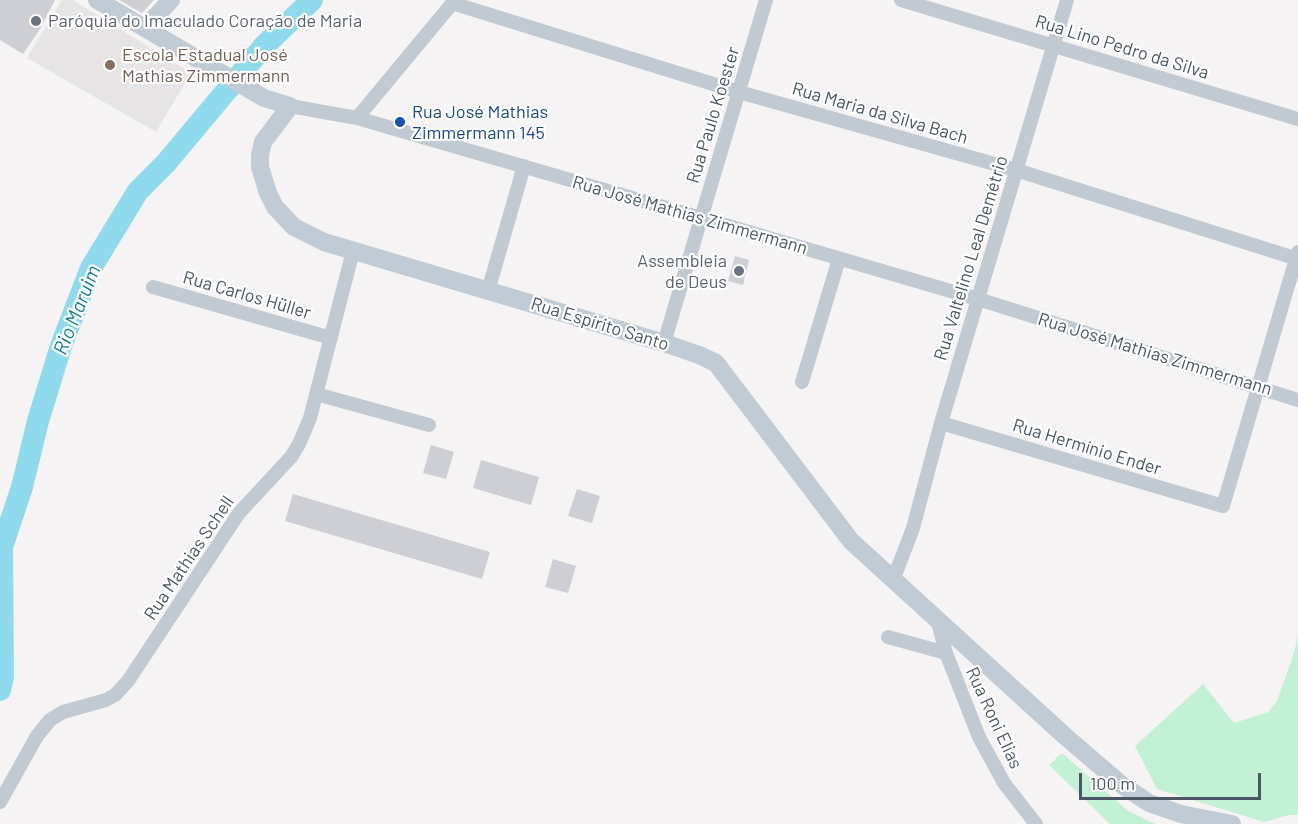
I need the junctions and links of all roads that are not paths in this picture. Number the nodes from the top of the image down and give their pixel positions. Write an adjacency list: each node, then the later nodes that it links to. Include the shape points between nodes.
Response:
1 (97, 0): 7 (street, Rua José Mathias Zimmermann)
2 (171, 0): 7 (street)
3 (766, 0): 9 (street, Rua Paulo Koester)
4 (901, 0): 8 (street, Rua Lino Pedro da Silva)
5 (1067, 0): 8 (street, Rua Valtelino Leal Demétrio)
6 (454, 2): 9 (street, Rua Maria da Silva Bach); 11 (street)
7 (145, 28): 10 (street, Rua José Mathias Zimmermann, via 264,98)
8 (1053, 46): 12 (street, Rua Lino Pedro da Silva); 14 (street, Rua Valtelino Leal Demétrio)
9 (739, 92): 14 (street, Rua Maria da Silva Bach); 15 (street, Rua Paulo Koester)
10 (290, 106): 11 (street, Rua José Mathias Zimmermann); 16 (street, Rua Espírito Santo, via 263,142 260,167 268,193 294,227)
11 (357, 118): 13 (street, Rua José Mathias Zimmermann)
12 (1298, 119)
13 (524, 166): 15 (street, Rua José Mathias Zimmermann); 20 (street)
14 (1016, 170): 17 (street, Rua Maria da Silva Bach); 21 (street, Rua Valtelino Leal Demétrio)
15 (701, 218): 18 (street, Rua José Mathias Zimmermann); 23 (street, Rua Paulo Koester)
16 (353, 251): 20 (street, Rua Espírito Santo); 22 (street, Rua Mathias Schell)
17 (1297, 256): 25 (street)
18 (839, 259): 21 (street, Rua José Mathias Zimmermann); 24 (street)
19 (153, 287): 22 (street, Rua Carlos Hüller)
20 (488, 291): 23 (street, Rua Espírito Santo)
21 (978, 299): 25 (street, Rua José Mathias Zimmermann); 28 (street, Rua Valtelino Leal Demétrio)
22 (331, 338): 26 (street, Rua Mathias Schell)
23 (664, 343): 30 (street, Rua Espírito Santo, via 708,358 722,369 844,533)
24 (802, 382)
25 (1259, 387): 27 (street, Rua José Mathias Zimmermann); 28 (street, Rua Hermínio Ender, via 1223,506)
26 (316, 394): 29 (street); 34 (street, Rua Mathias Schell, via 305,431 291,457 239,513 128,681 106,700 63,712 50,720)
27 (1298, 400)
28 (941, 423): 30 (street, Rua Valtelino Leal Demétrio, via 913,528)
29 (429, 424)
30 (894, 578): 31 (street, Rua Espírito Santo)
31 (937, 618): 33 (street, Rua Roni Elias); 36 (street, Rua Espírito Santo, via 1066,737 1136,795 1160,808)
32 (888, 637): 33 (street)
33 (946, 653): 35 (street, Rua Roni Elias, via 992,762)
34 (0, 802)
35 (1036, 824)
36 (1232, 824)

